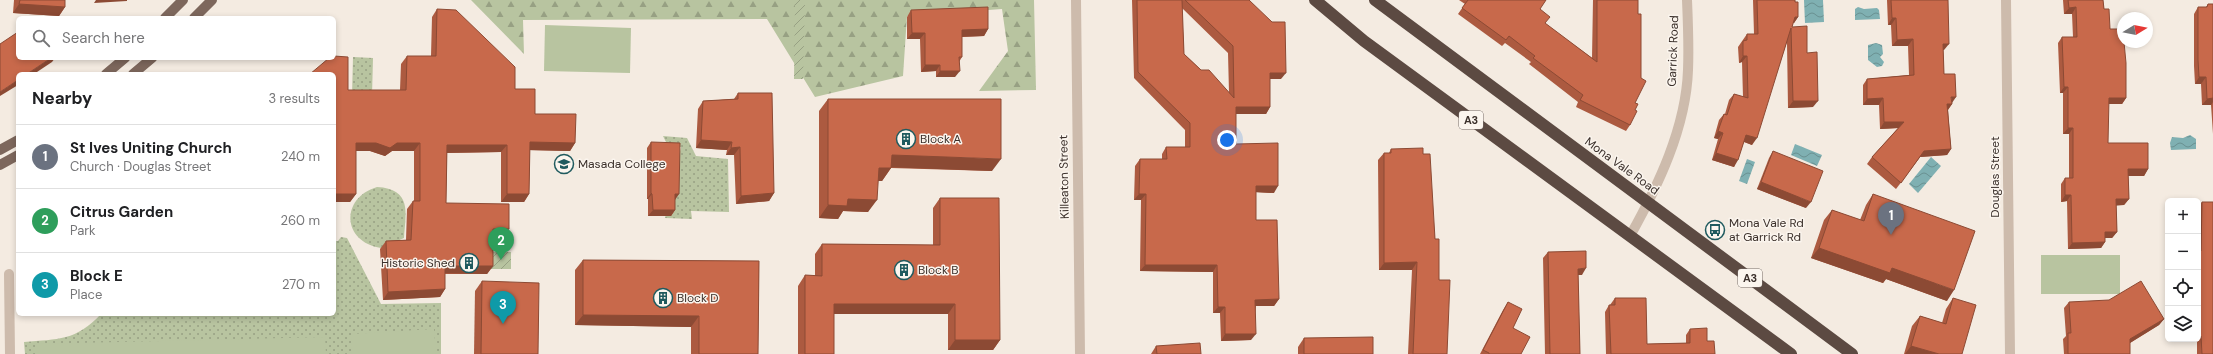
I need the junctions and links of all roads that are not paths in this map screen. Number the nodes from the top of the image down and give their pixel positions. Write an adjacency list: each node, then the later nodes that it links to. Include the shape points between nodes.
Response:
1 (183, 0): 8 (main road)
2 (212, 0): 9 (main road)
3 (1076, 0): 22 (street, Killeaton Street)
4 (1315, 0): 19 (highway, A3, via 1364,41)
5 (1375, 0): 18 (highway, Mona Vale Road / A3)
6 (1687, 0): 18 (street, Garrick Road, via 1688,71 1683,106 1673,142)
7 (2006, 0): 25 (street, Douglas Street)
8 (167, 16)
9 (196, 16)
10 (123, 60): 12 (main road)
11 (150, 60): 13 (main road)
12 (108, 72)
13 (135, 72)
14 (16, 141): 15 (main road)
15 (0, 150)
16 (16, 156): 17 (main road)
17 (0, 165)
18 (1648, 203): 19 (street, Garrick Road); 24 (highway, Mona Vale Road / A3)
19 (1630, 236): 23 (highway, A3)
20 (9, 274): 21 (street)
21 (10, 354)
22 (1080, 354)
23 (1791, 354)
24 (1852, 354)
25 (2010, 354)

